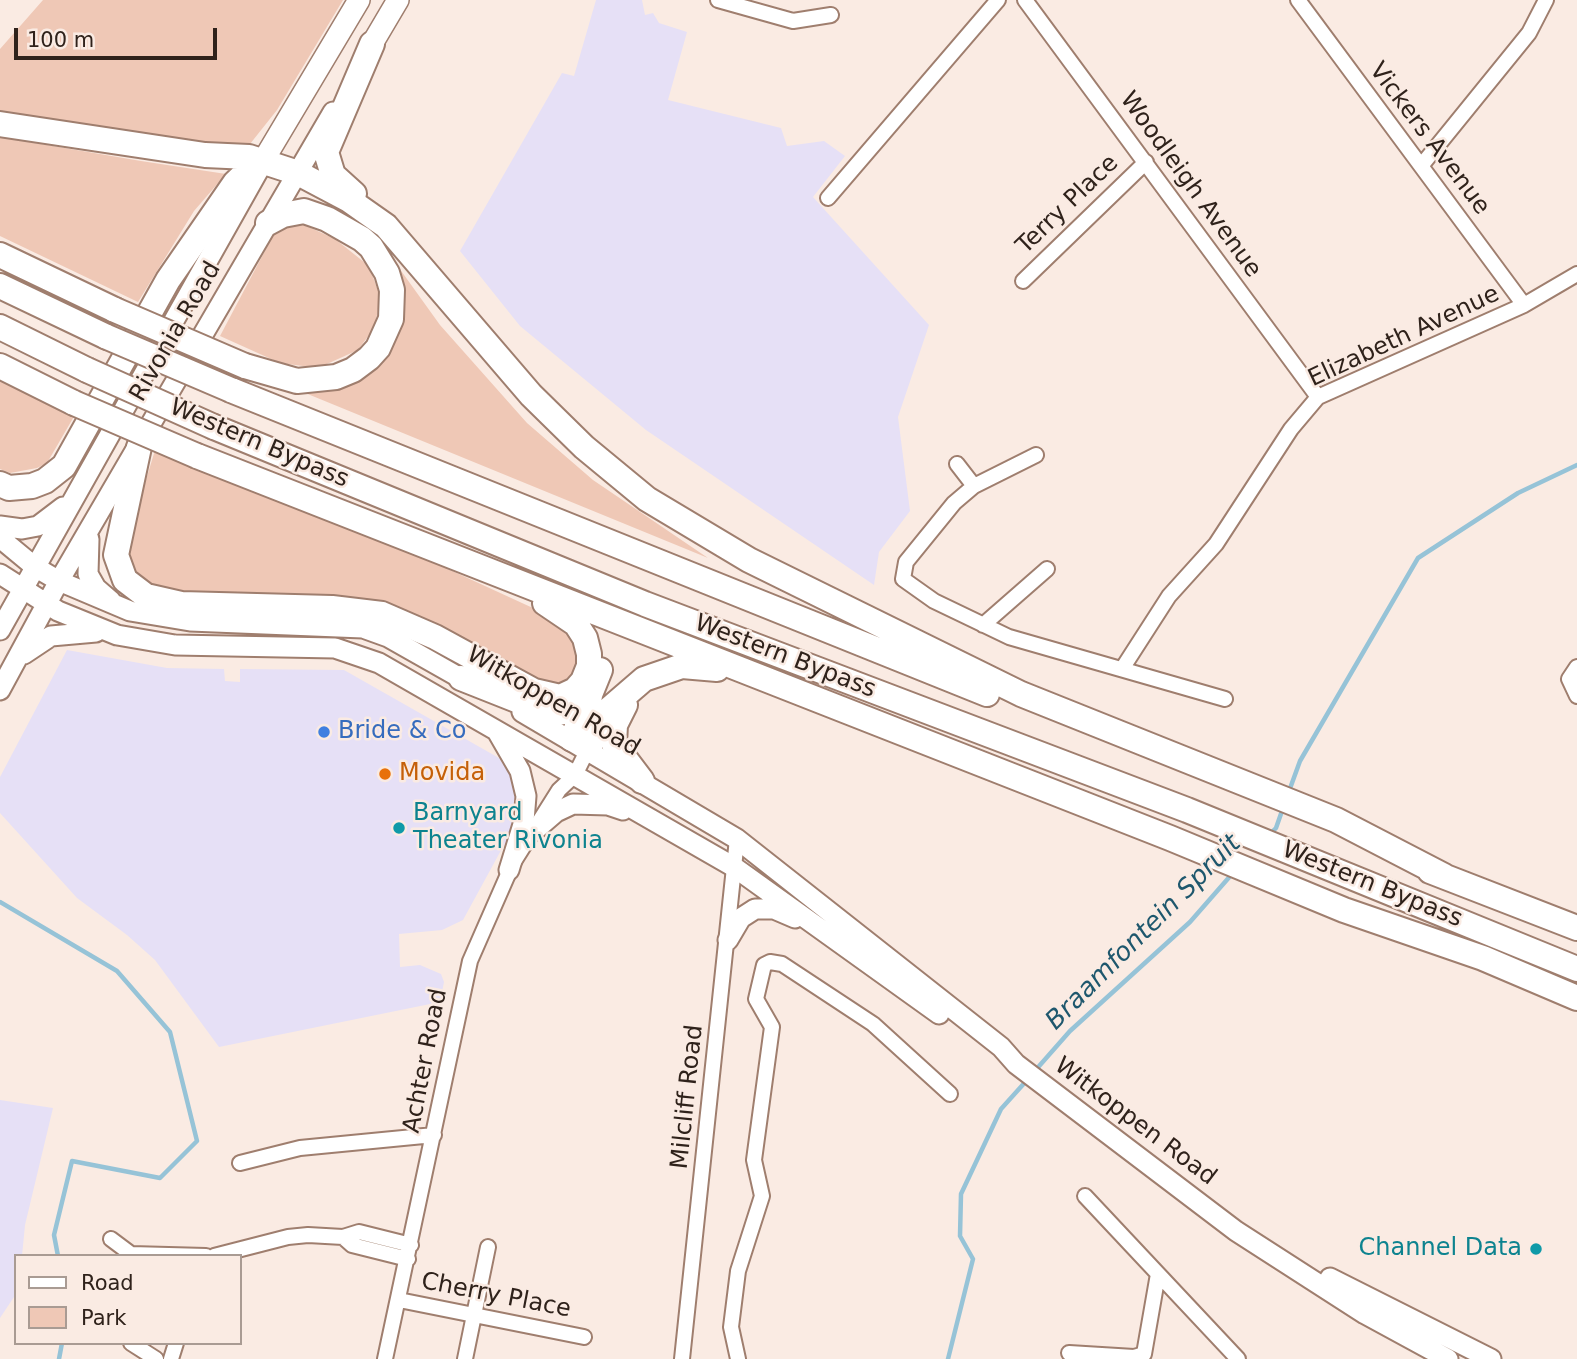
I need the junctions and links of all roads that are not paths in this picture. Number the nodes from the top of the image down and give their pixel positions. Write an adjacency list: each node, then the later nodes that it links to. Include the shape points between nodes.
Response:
1 (359, 0): 11 (main road, Rivonia Road)
2 (398, 0): 9 (main road, Rivonia Road)
3 (718, 0): 8 (street, via 793,21)
4 (998, 0): 15 (street)
5 (1025, 0): 12 (street, Woodleigh Avenue)
6 (1546, 0): 13 (street, via 1529,33)
7 (1301, 1): 13 (street, Vickers Avenue)
8 (831, 15)
9 (372, 44): 14 (main road, Rivonia Road); 18 (highway, via 328,141 327,163 340,183 390,218)
10 (0, 124): 11 (highway)
11 (263, 161): 14 (highway); 29 (highway, via 235,183 168,280 64,466 32,486); 31 (main road, Rivonia Road)
12 (1146, 162): 20 (street, Terry Place); 25 (street, Woodleigh Avenue)
13 (1420, 166): 22 (street, Vickers Avenue)
14 (298, 173): 16 (main road, Rivonia Road); 18 (highway, via 373,215)
15 (828, 198)
16 (268, 223): 17 (highway, bridge, via 304,211 327,219 362,239 387,273 391,318 382,342 353,370 297,381 245,366); 26 (main road, Rivonia Road)
17 (0, 255)
18 (422, 267): 60 (highway, via 531,395 647,499 749,560 1021,694)
19 (1577, 275): 22 (street, Elizabeth Avenue)
20 (1023, 281)
21 (0, 286): 60 (highway, Western Bypass, bridge, via 231,390)
22 (1524, 305): 25 (street, Elizabeth Avenue)
23 (0, 327): 70 (highway, Western Bypass, bridge, via 215,427 645,604 1187,810)
24 (0, 366): 37 (highway, bridge, via 197,456)
25 (1318, 397): 49 (street, Elizabeth Avenue, via 1216,544 1169,596)
26 (139, 447): 33 (main road, Rivonia Road); 40 (highway, via 116,555 125,580 146,596 181,604 320,607 382,614 424,631 534,691 552,697 567,695 581,685 588,670 585,638 566,614)
27 (1035, 455): 30 (street)
28 (957, 464): 30 (street)
29 (0, 484)
30 (974, 486): 44 (street, via 932,527 902,574 918,592)
31 (76, 494): 32 (main road, via 38,526); 35 (main road, Rivonia Road)
32 (0, 526)
33 (91, 528): 39 (main road, Rivonia Road); 43 (main road, via 88,574 100,592)
34 (0, 538): 35 (main road, Witkoppen Road)
35 (35, 567): 39 (main road, Witkoppen Road); 41 (main road, Rivonia Road)
36 (1047, 569): 44 (street)
37 (489, 570): 40 (highway); 52 (highway)
38 (0, 574): 41 (main road, Witkoppen Road)
39 (59, 581): 42 (main road, Rivonia Road); 43 (main road, Witkoppen Road)
40 (518, 586): 54 (highway, via 586,621 599,654)
41 (22, 589): 42 (main road, Witkoppen Road); 45 (main road, Rivonia Road)
42 (47, 605): 46 (main road, Witkoppen Road); 47 (main road, Rivonia Road)
43 (121, 608): 50 (main road, Witkoppen Road, via 190,621 363,628)
44 (983, 625): 49 (street)
45 (0, 630)
46 (104, 632): 47 (main road, via 51,636); 57 (main road, Witkoppen Road, via 168,644 343,649 404,676)
47 (16, 662): 53 (main road, Rivonia Road)
48 (1577, 667): 55 (street, via 1569,679)
49 (1122, 669): 56 (street)
50 (461, 678): 54 (highway, via 552,714 577,710); 58 (main road, Witkoppen Road)
51 (644, 679): 52 (highway, via 674,667 699,665); 58 (highway, via 608,710); 61 (highway, via 619,716 613,738)
52 (792, 689): 71 (highway)
53 (0, 690)
54 (594, 690): 58 (highway)
55 (1577, 696)
56 (1225, 699)
57 (496, 731): 59 (main road, Witkoppen Road); 66 (main road, via 520,771 526,796 524,821)
58 (580, 744): 59 (street); 61 (main road, Witkoppen Road)
59 (567, 771): 62 (main road, Witkoppen Road); 63 (street, Achter Road)
60 (1212, 777): 67 (highway, Western Bypass)
61 (642, 781): 64 (main road, Witkoppen Road)
62 (667, 826): 63 (main road, via 614,806 578,804 556,811); 65 (main road, Witkoppen Road)
63 (534, 831): 66 (street, Achter Road)
64 (737, 839): 65 (street, Milcliff Road); 72 (main road, Witkoppen Road, via 1001,1047)
65 (734, 867): 68 (street, Milcliff Road); 69 (main road, Witkoppen Road)
66 (509, 870): 74 (street, Achter Road, via 470,961)
67 (1577, 928)
68 (728, 940): 69 (main road, via 743,915 762,908 790,916); 96 (street, Milcliff Road)
69 (847, 948): 72 (main road, Witkoppen Road, via 995,1055)
70 (1577, 970)
71 (1577, 998)
72 (1020, 1067): 77 (main road, Witkoppen Road)
73 (950, 1094): 97 (street, via 873,1024 782,964 764,965 756,999 772,1027 754,1160 762,1196 738,1271 731,1327)
74 (434, 1136): 75 (street, via 300,1148); 80 (street, Achter Road)
75 (240, 1163)
76 (1085, 1196): 85 (street)
77 (1225, 1220): 99 (main road, Witkoppen Road, via 1365,1314); 100 (main road, Witkoppen Road)
78 (111, 1239): 82 (street)
79 (488, 1247): 87 (street)
80 (409, 1252): 84 (street, via 359,1232 343,1237 288,1237); 86 (street, Achter Road)
81 (131, 1254): 83 (street)
82 (131, 1254)
83 (184, 1254)
84 (222, 1254)
85 (1158, 1274): 92 (street, via 1148,1344); 98 (street)
86 (399, 1300): 87 (street, Cherry Place); 94 (street, Achter Road)
87 (473, 1314): 88 (street, Cherry Place); 95 (street)
88 (584, 1337)
89 (134, 1345): 93 (street)
90 (1069, 1353): 91 (street)
91 (1123, 1358): 92 (street)
92 (1141, 1358)
93 (156, 1359)
94 (385, 1359)
95 (465, 1359)
96 (682, 1359)
97 (738, 1359)
98 (1238, 1359)
99 (1448, 1359)
100 (1491, 1359)

